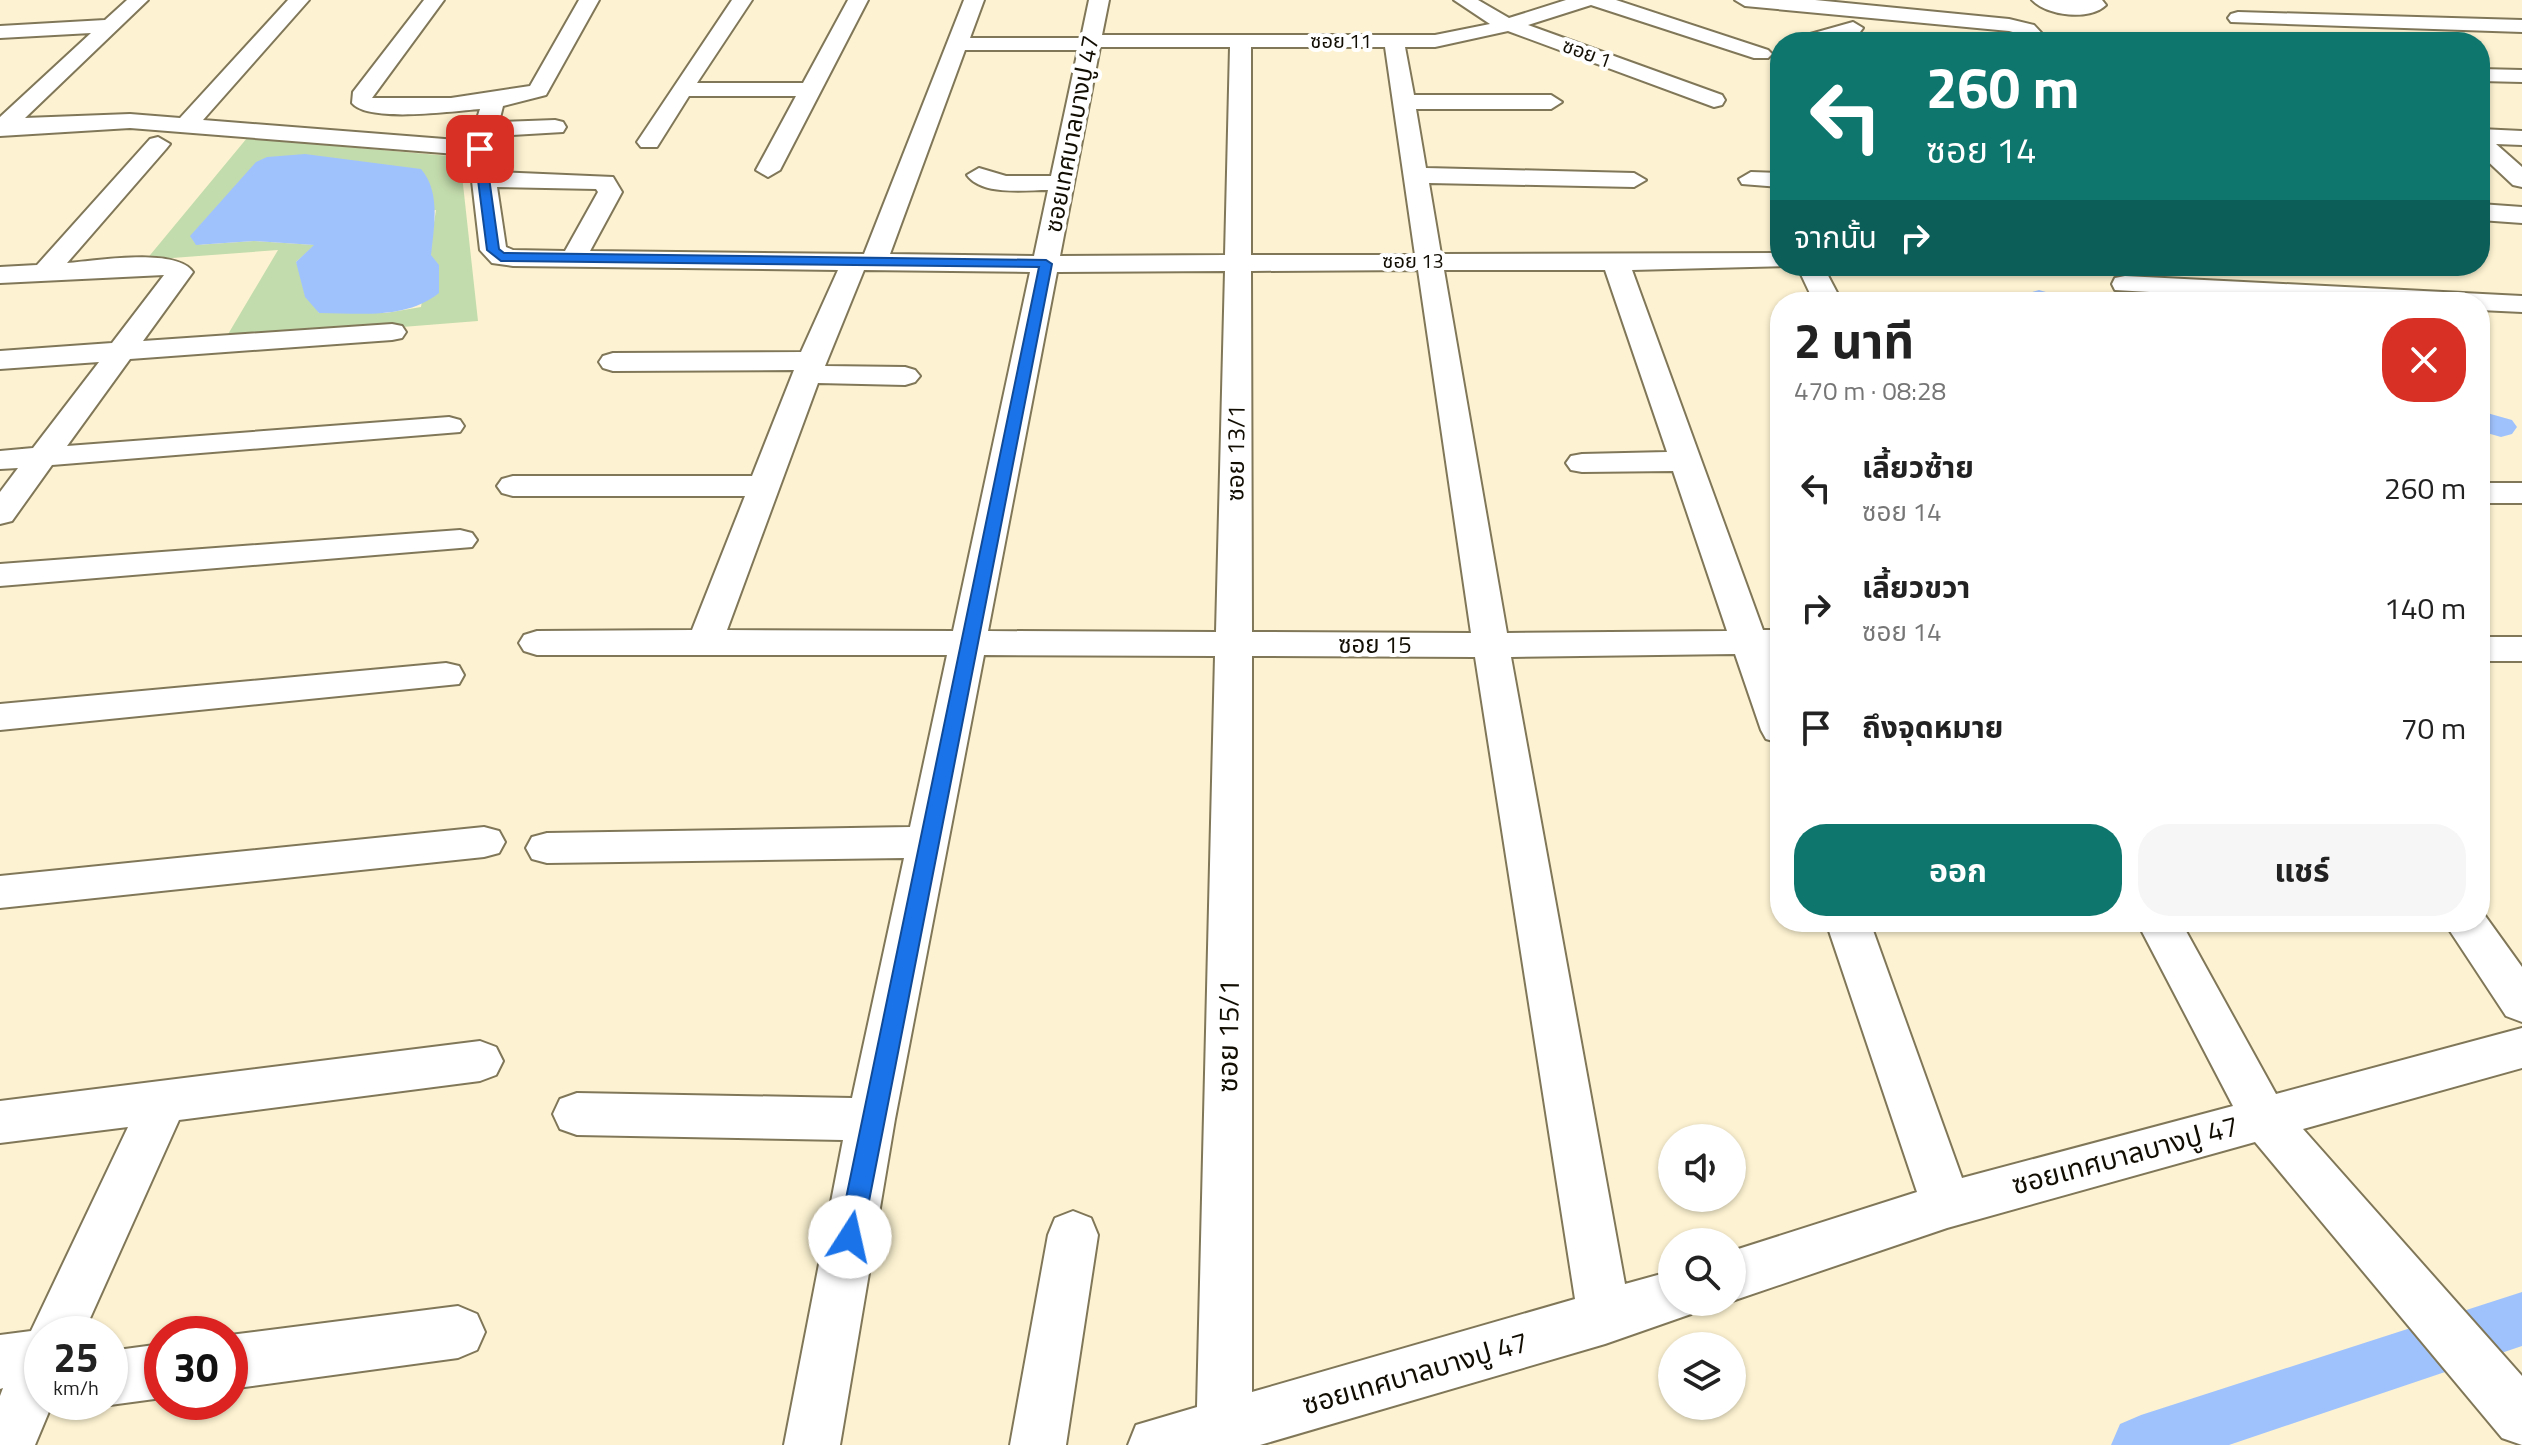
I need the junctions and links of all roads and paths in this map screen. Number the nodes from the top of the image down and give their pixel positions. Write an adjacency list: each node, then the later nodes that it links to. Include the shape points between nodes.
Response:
1 (138, 0): 22 (street)
2 (299, 0): 46 (street)
3 (434, 0): 43 (street, via 360,101 378,106)
4 (589, 0): 43 (street, via 538,90)
5 (742, 0): 40 (street)
6 (858, 0): 41 (street)
7 (974, 0): 32 (street)
8 (1099, 0): 31 (street, ซอยเทศบาลบางปู 47)
9 (1464, 0): 21 (street, ซอย 1)
10 (1586, 0): 21 (street, ซอย 11)
11 (1596, 0): 33 (street)
12 (1745, 0): 17 (street)
13 (1920, 0): 20 (street)
14 (2042, 0): 15 (street, via 2065,9 2096,5)
15 (2092, 0)
16 (2328, 0): 19 (street)
17 (1807, 4): 20 (street)
18 (2238, 18): 19 (street)
19 (2347, 21): 23 (street); 28 (street)
20 (1967, 22): 27 (street)
21 (1509, 25): 30 (street, ซอย 11, via 1460,38); 37 (street, ซอย 1)
22 (109, 26): 25 (street); 38 (street)
23 (2522, 26)
24 (1853, 28): 26 (street)
25 (0, 32)
26 (1839, 32)
27 (2030, 32)
28 (2360, 32)
29 (1241, 40): 30 (street, ซอย 11); 31 (street, ซอย 11); 67 (street, ซอย 13/1)
30 (1394, 41): 44 (street)
31 (1090, 42): 32 (street, ซอย 11); 63 (street, ซอยเทศบาลบางปู 47)
32 (958, 44): 70 (street)
33 (1770, 51)
34 (1770, 51): 37 (street)
35 (2490, 75): 36 (street)
36 (2522, 76)
37 (1667, 82): 42 (street, ซอย 1)
38 (45, 86): 39 (street); 48 (street)
39 (15, 87)
40 (682, 89): 41 (street); 52 (street)
41 (810, 90): 55 (street)
42 (1714, 100)
43 (493, 101): 50 (street)
44 (1404, 102): 45 (street); 57 (street)
45 (1551, 102)
46 (187, 124): 48 (street, via 112,121); 50 (street)
47 (555, 127): 50 (street)
48 (2, 128)
49 (2522, 138): 51 (street)
50 (482, 139): 58 (street)
51 (2490, 139)
52 (649, 142)
53 (158, 144): 73 (street)
54 (2490, 149): 62 (street)
55 (768, 170)
56 (979, 175): 63 (street, via 1004,183)
57 (1415, 175): 60 (street); 68 (street)
58 (483, 179): 66 (street, ซอย 13, via 496,255); 66 (street, via 604,182 610,192)
59 (1751, 179): 61 (street)
60 (1634, 180)
61 (1770, 180)
62 (2522, 180)
63 (1063, 183): 72 (street, ซอยเทศบาลบางปู 47)
64 (2490, 213): 65 (street)
65 (2522, 215)
66 (573, 259): 70 (street, ซอย 13)
67 (1240, 261): 68 (street, ซอย 13); 72 (street, ซอย 13); 101 (street, ซอย 13/1)
68 (1428, 261): 71 (street, ซอย 13); 102 (street)
69 (1770, 261): 71 (street, ซอย 13)
70 (864, 262): 72 (street, ซอย 13); 83 (street)
71 (1616, 262): 88 (street)
72 (1046, 264): 100 (street, ซอยเทศบาลบางปู 47)
73 (45, 272): 74 (street); 80 (street, via 165,265 178,269)
74 (0, 275)
75 (2125, 284): 76 (street)
76 (2284, 292)
77 (2490, 302): 78 (street)
78 (2522, 304)
79 (392, 332): 80 (street)
80 (119, 351): 81 (street); 86 (street)
81 (0, 360)
82 (613, 362): 83 (street)
83 (810, 368): 84 (street); 91 (street)
84 (905, 376)
85 (449, 426): 86 (street)
86 (41, 457): 87 (street); 94 (street)
87 (0, 460)
88 (1686, 461): 89 (street); 98 (street)
89 (1582, 463)
90 (513, 486): 91 (street)
91 (767, 486): 97 (street)
92 (2490, 493): 93 (street)
93 (2522, 493)
94 (0, 514)
95 (460, 540): 96 (street)
96 (0, 575)
97 (705, 642): 99 (street, ซอย 15); 100 (street, ซอย 15)
98 (1764, 642): 102 (street, ซอย 15); 106 (street)
99 (537, 643)
100 (970, 644): 101 (street, ซอย 15); 109 (street, ซอยเทศบาลบางปู 47)
101 (1232, 644): 102 (street, ซอย 15); 133 (street, ซอย 15/1)
102 (1491, 645): 128 (street)
103 (2490, 649): 104 (street)
104 (2522, 649)
105 (446, 675): 107 (street)
106 (1770, 675)
107 (0, 717)
108 (484, 842): 111 (street)
109 (930, 842): 110 (street); 121 (street, ซอยเทศบาลบางปู 47)
110 (547, 848)
111 (0, 892)
112 (1851, 932): 123 (street)
113 (2164, 932): 120 (street)
114 (2473, 932): 115 (street)
115 (2522, 1003)
116 (2522, 1048): 120 (street, ซอยเทศบาลบางปู 47)
117 (480, 1061): 118 (street)
118 (163, 1103): 122 (street); 127 (street)
119 (577, 1114): 121 (street)
120 (2263, 1117): 123 (street, ซอยเทศบาลบางปู 47); 132 (street)
121 (871, 1119): 135 (street, ซอยเทศบาลบางปู 47)
122 (0, 1122)
123 (1947, 1205): 125 (street, ซอยเทศบาลบางปู 47)
124 (1073, 1235): 136 (street)
125 (1746, 1271)
126 (1658, 1301): 128 (street, ซอยเทศบาลบางปู 47)
127 (64, 1316)
128 (1605, 1318): 133 (street, ซอยเทศบาลบางปู 47)
129 (458, 1332): 130 (street)
130 (248, 1360)
131 (24, 1393): 134 (street)
132 (2522, 1418)
133 (1226, 1437): 137 (street, ซอยเทศบาลบางปู 47)
134 (7, 1445)
135 (812, 1445)
136 (1038, 1445)
137 (1156, 1445)

